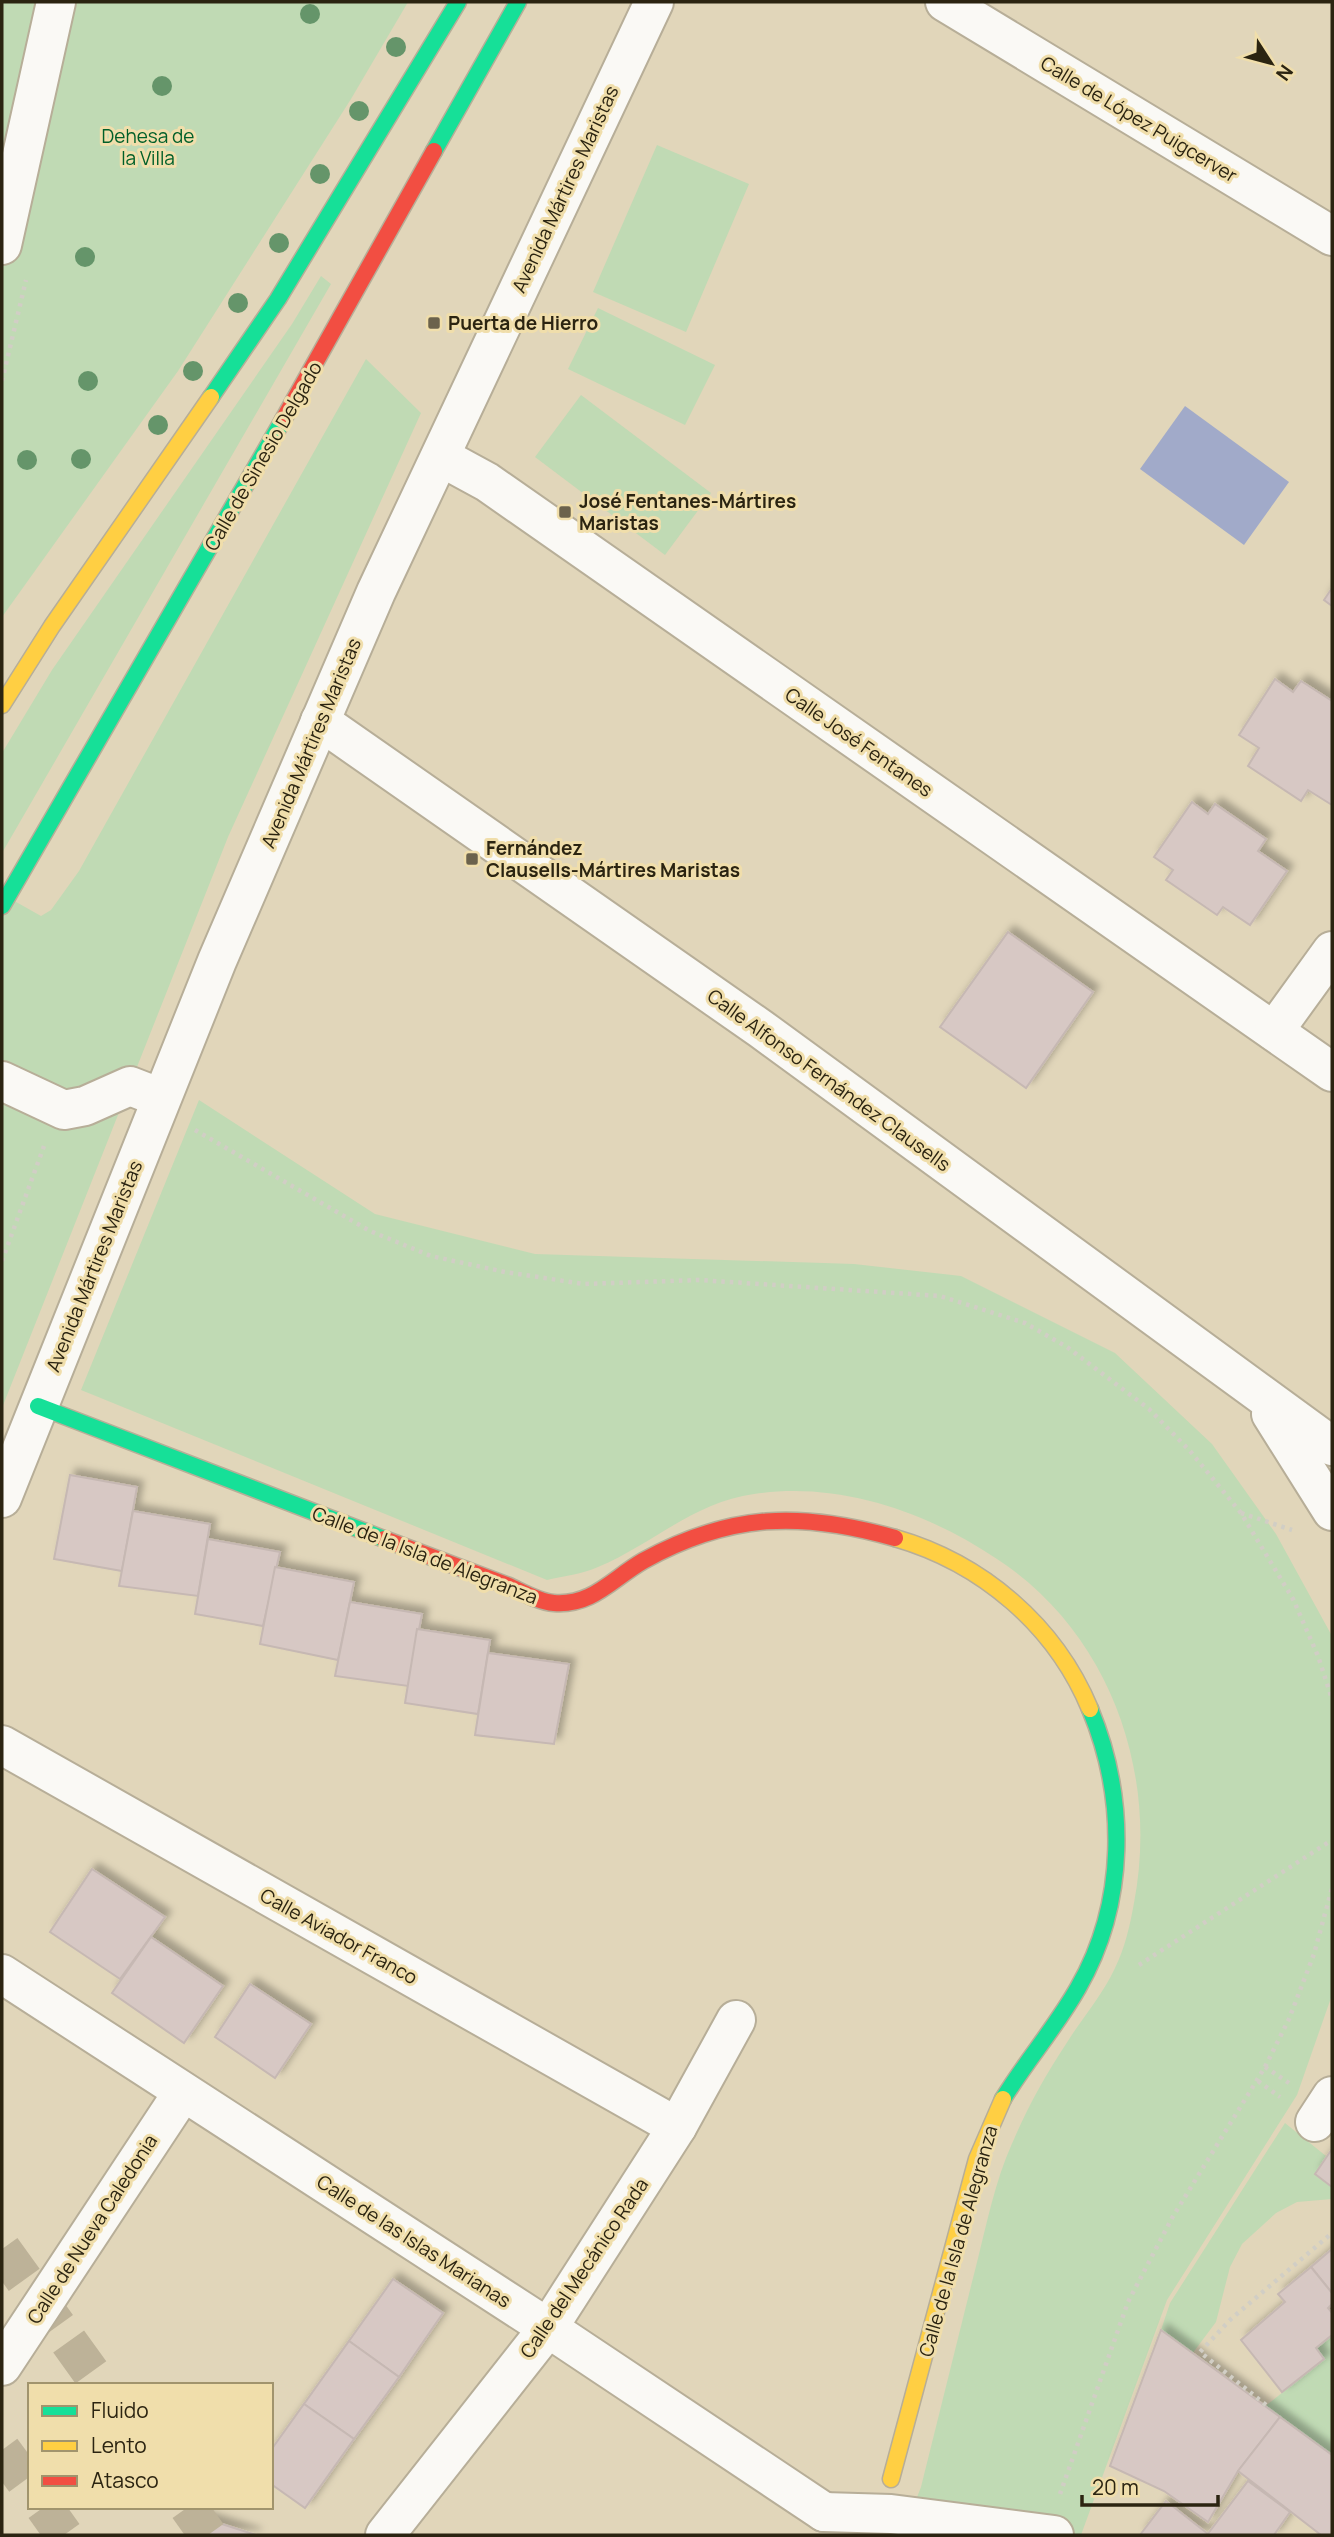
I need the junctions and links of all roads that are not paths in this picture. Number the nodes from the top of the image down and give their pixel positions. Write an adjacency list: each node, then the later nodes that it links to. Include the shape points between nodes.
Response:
1 (56, 2): 7 (street)
2 (458, 2): 9 (street, via 278,299)
3 (518, 2): 11 (street, Calle de Sinesio Delgado, via 240,498)
4 (654, 2): 8 (street, Avenida Mártires Maristas)
5 (945, 2): 6 (street, Calle de López Puigcerver)
6 (1332, 236)
7 (2, 245)
8 (441, 457): 10 (street, Avenida Mártires Maristas); 13 (street, Calle José Fentanes, via 487,482)
9 (2, 705)
10 (320, 721): 16 (street, Avenida Mártires Maristas); 17 (street, Calle Alfonso Fernández Clausells, via 761,1029)
11 (2, 906)
12 (1332, 951): 13 (street)
13 (1274, 1031): 14 (street, Calle José Fentanes)
14 (1332, 1072)
15 (2, 1081): 16 (street, via 64,1110 130,1086)
16 (161, 1098): 18 (street, Avenida Mártires Maristas)
17 (1258, 1395): 19 (street, Calle Alfonso Fernández Clausells); 21 (street)
18 (38, 1406): 20 (street, Avenida Mártires Maristas); 29 (street, Calle de la Isla de Alegranza, via 552,1603 584,1601 640,1563 712,1529 767,1520 817,1522 877,1534 933,1552 979,1574 1020,1606 1056,1645 1085,1690 1116,1791 1112,1889 1101,1939 1082,1982 1017,2077 986,2133)
19 (1332, 1447)
20 (2, 1498)
21 (1332, 1511)
22 (2, 1745): 26 (street, Calle Aviador Franco)
23 (2, 1974): 25 (street, Calle de las Islas Marianas)
24 (736, 2020): 26 (street, Calle del Mecánico Rada)
25 (183, 2092): 27 (street, Calle de las Islas Marianas); 28 (street, Calle de Nueva Caledonia)
26 (677, 2127): 27 (street, Calle del Mecánico Rada)
27 (548, 2328): 30 (street, Calle de las Islas Marianas); 32 (street, Calle del Mecánico Rada)
28 (2, 2366)
29 (891, 2479)
30 (821, 2524): 31 (street, via 891,2515)
31 (1052, 2534)
32 (385, 2535)

